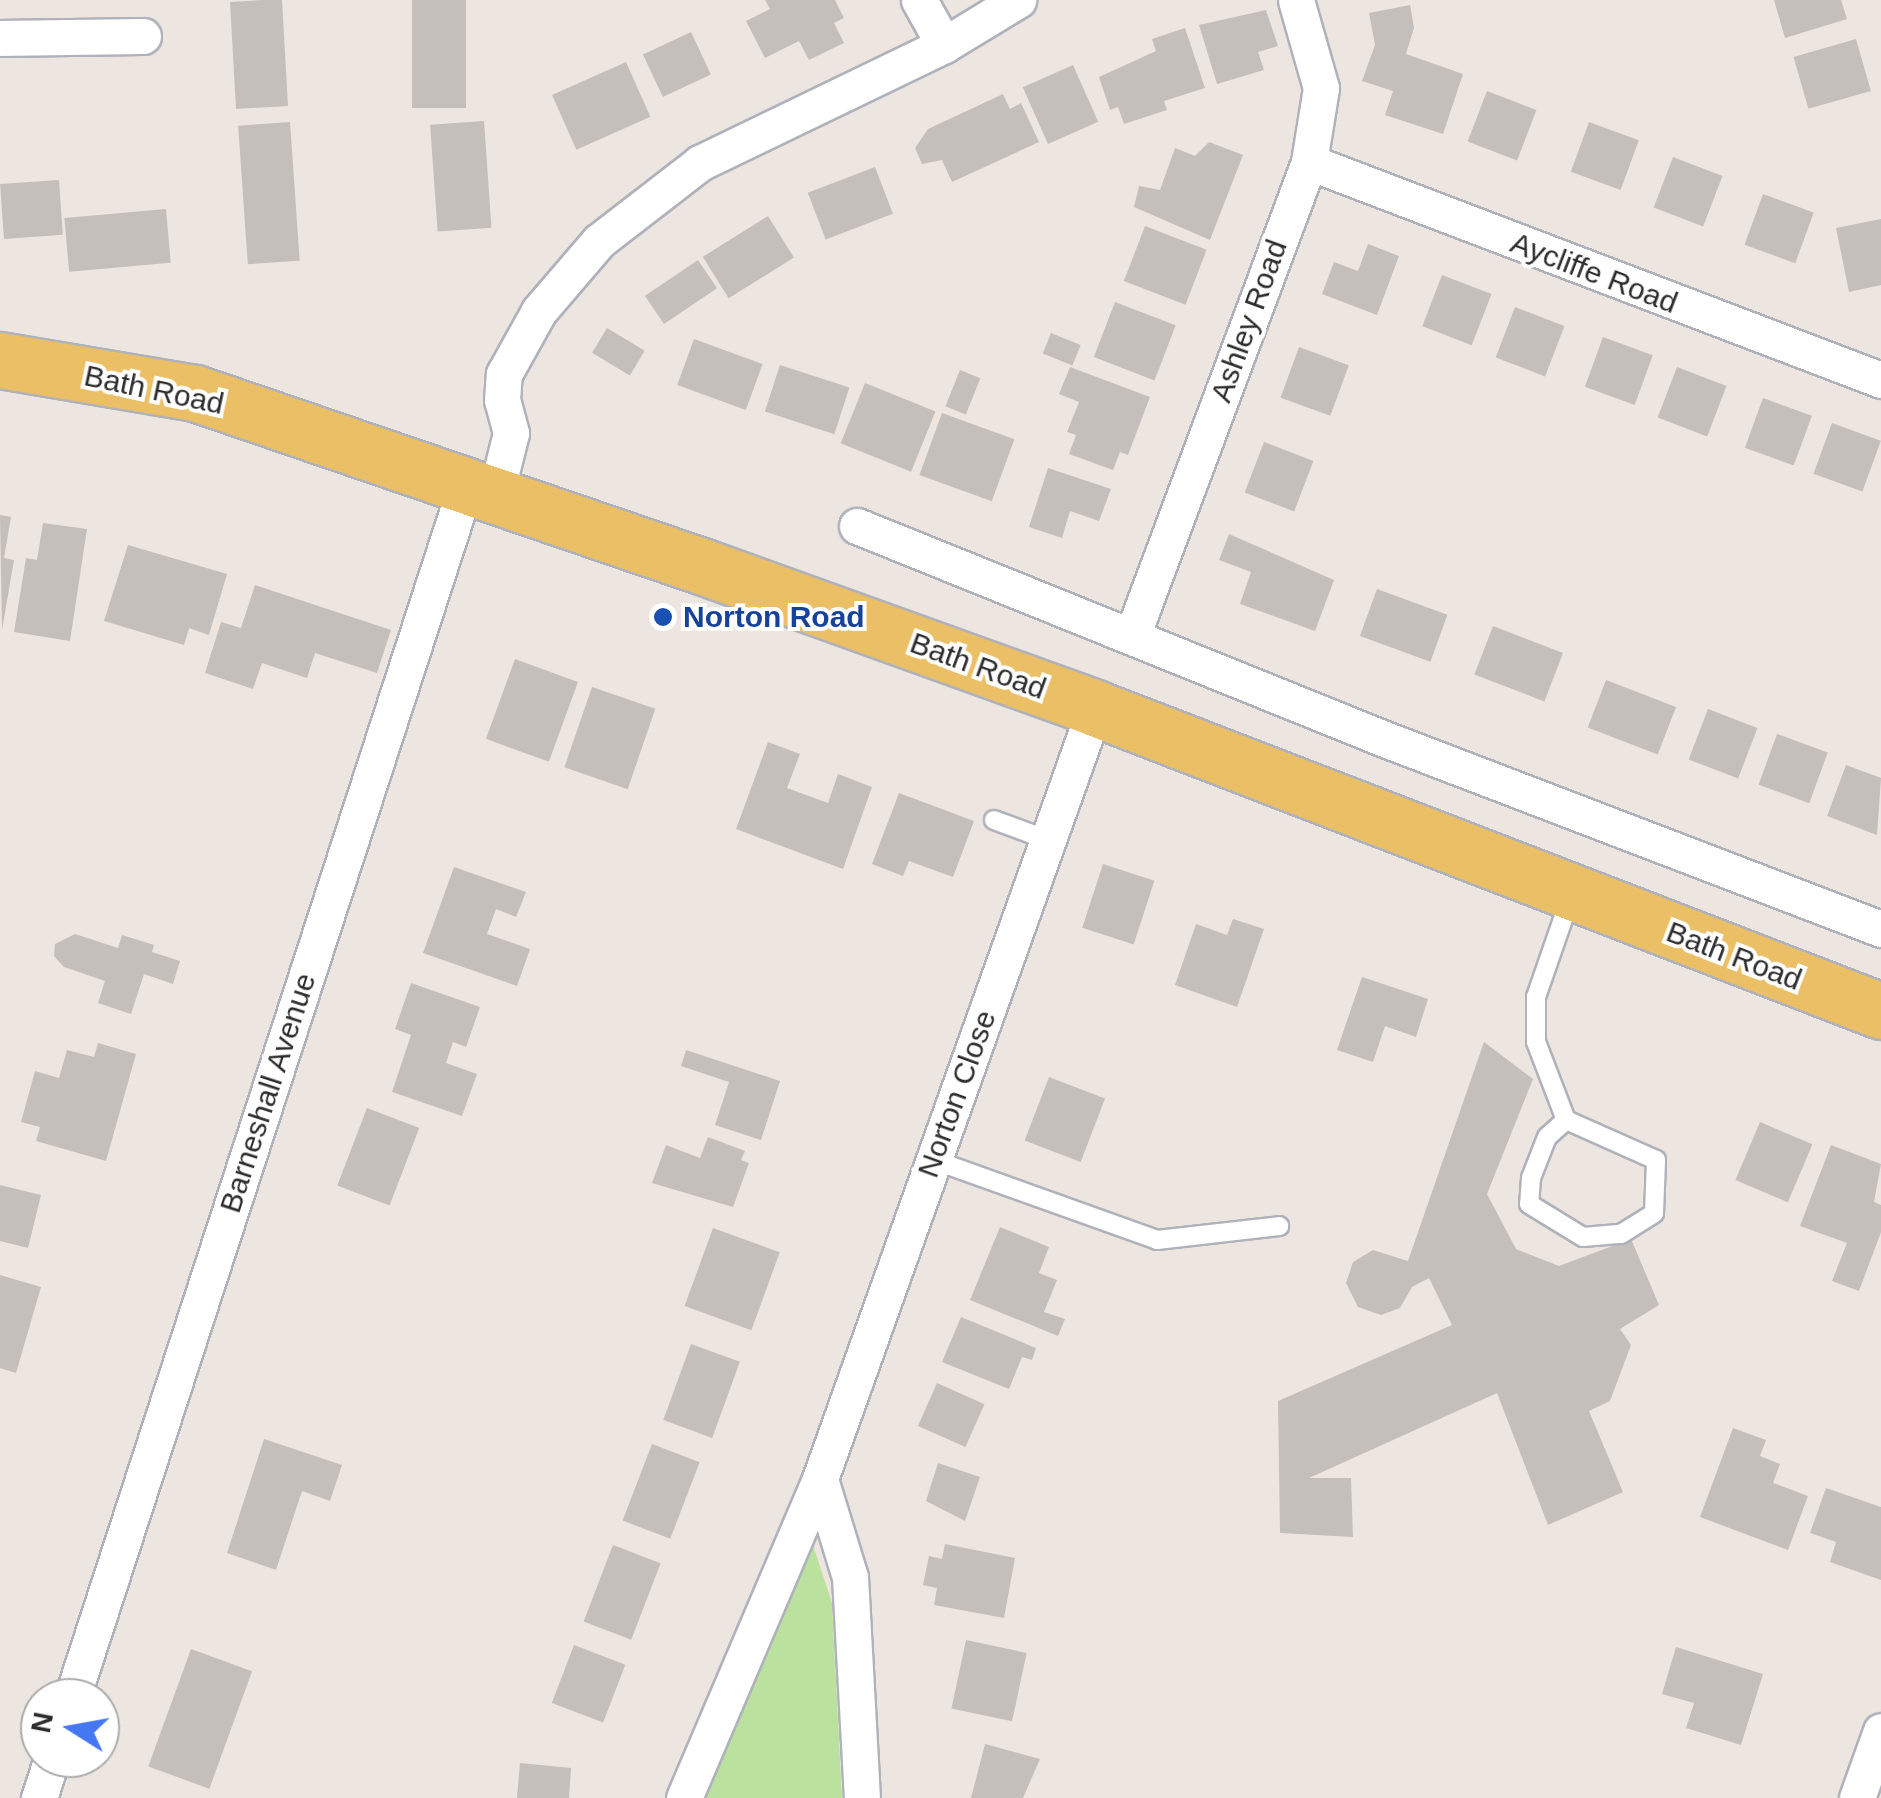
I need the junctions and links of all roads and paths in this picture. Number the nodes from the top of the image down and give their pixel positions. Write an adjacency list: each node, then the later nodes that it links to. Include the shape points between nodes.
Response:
1 (919, 0): 6 (street)
2 (1018, 0): 6 (street)
3 (1296, 0): 7 (street, Ashley Road, via 1321,88)
4 (143, 36): 5 (street)
5 (0, 38)
6 (944, 45): 10 (street, via 700,163 599,241 539,311 504,374 502,400 511,433)
7 (1308, 162): 9 (street, Aycliffe Road); 12 (street, Ashley Road)
8 (0, 360): 10 (main road, Bath Road, via 195,393)
9 (1881, 380)
10 (480, 492): 13 (main road, Bath Road); 23 (street, Barneshall Avenue)
11 (857, 526): 12 (street)
12 (1132, 636): 17 (street)
13 (1095, 708): 15 (street, Norton Close); 16 (main road, Bath Road)
14 (994, 820): 15 (lane)
15 (1048, 840): 20 (street, Norton Close)
16 (1572, 894): 18 (main road, Bath Road); 19 (lane, via 1536,997 1536,1042)
17 (1881, 928)
18 (1881, 1011)
19 (1566, 1120): 19 (lane, via 1656,1160 1654,1213 1621,1234 1583,1238 1529,1204 1547,1138)
20 (934, 1160): 21 (lane, via 1157,1240); 22 (street, Norton Close)
21 (1279, 1226)
22 (820, 1480): 25 (street, Norton Close); 26 (street, via 850,1577)
23 (79, 1678)
24 (1881, 1731): 27 (street)
25 (684, 1798)
26 (862, 1798)
27 (1856, 1798)

